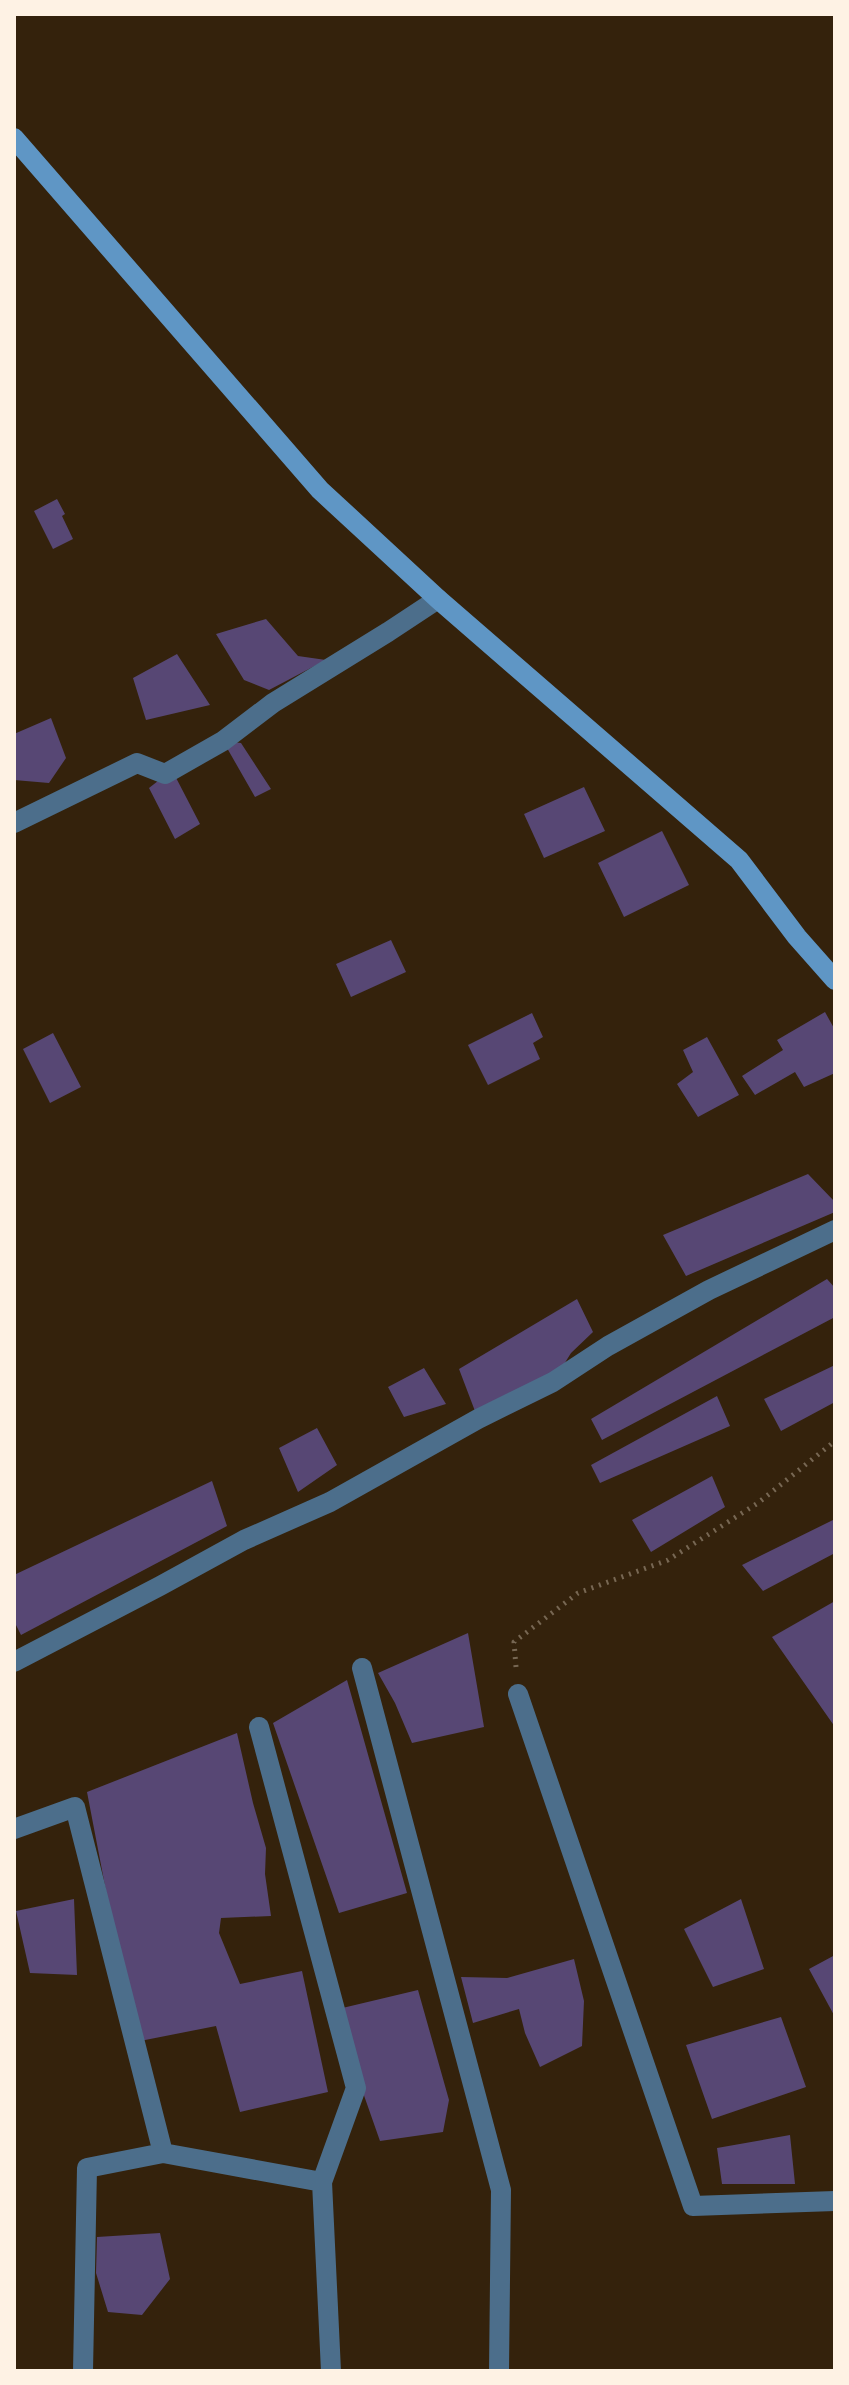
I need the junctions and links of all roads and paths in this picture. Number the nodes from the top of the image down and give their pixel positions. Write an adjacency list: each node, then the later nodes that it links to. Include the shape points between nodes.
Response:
1 (14, 138): 2 (street, via 320,490)
2 (438, 599): 3 (street, via 165,774 137,763); 4 (street, via 739,860)
3 (14, 823)
4 (835, 980)
5 (835, 1230): 7 (street, via 709,1290 553,1382 330,1502 244,1540)
6 (835, 1441): 9 (path, via 758,1503 681,1552 578,1593 514,1642)
7 (14, 1662)
8 (362, 1668): 17 (street, via 501,2190)
9 (518, 1694): 14 (street, via 693,2206)
10 (259, 1727): 13 (street, via 356,2088)
11 (14, 1829): 12 (street, via 75,1807)
12 (163, 2153): 13 (street); 15 (street, via 87,2168)
13 (322, 2182): 16 (street)
14 (835, 2201)
15 (83, 2371)
16 (331, 2371)
17 (499, 2371)

